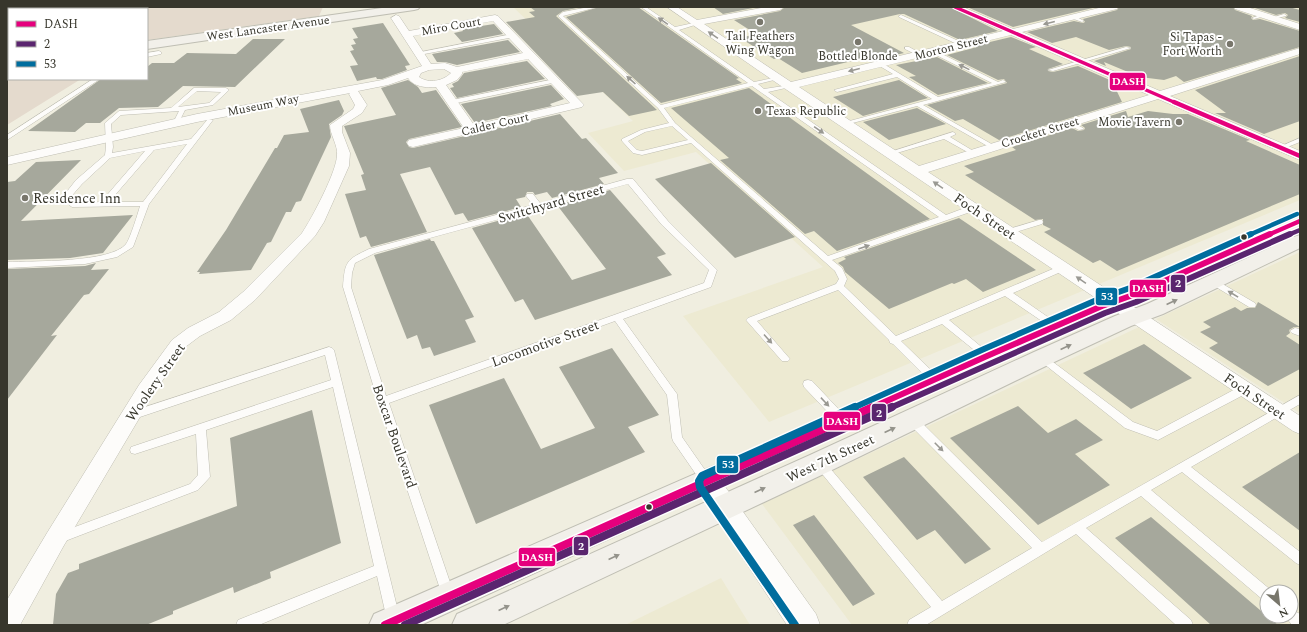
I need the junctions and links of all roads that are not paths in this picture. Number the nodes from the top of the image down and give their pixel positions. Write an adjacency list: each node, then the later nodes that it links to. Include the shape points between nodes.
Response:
1 (414, 7): 9 (main road, West Lancaster Avenue)
2 (596, 7): 50 (lane, one-way to 2, via 560,16)
3 (644, 7): 15 (lane, one-way to 3)
4 (671, 7): 13 (street, Foch Street)
5 (780, 7): 13 (street)
6 (955, 7): 16 (street)
7 (1114, 7): 16 (street, Morton Street, one-way to 16, via 1078,19)
8 (1238, 7): 12 (street)
9 (393, 12): 17 (street); 20 (main road, West Lancaster Avenue)
10 (1284, 15): 12 (lane)
11 (901, 16): 19 (lane)
12 (1263, 17): 14 (street)
13 (696, 24): 15 (lane); 37 (street, Foch Street, one-way to 13)
14 (1300, 27)
15 (675, 29): 41 (lane)
16 (1012, 32): 19 (street, Morton Street); 30 (street)
17 (407, 34): 18 (street, Miro Court, via 495,18); 26 (street)
18 (512, 36): 26 (lane); 29 (street)
19 (961, 44): 22 (street, Morton Street)
20 (148, 45)
21 (907, 48): 27 (lane)
22 (932, 48): 27 (street, Morton Street); 47 (lane, one-way to 22, via 999,82)
23 (1128, 48): 30 (lane)
24 (1300, 51): 46 (street, Crockett Street)
25 (159, 53): 28 (lane)
26 (419, 53): 32 (street)
27 (918, 54): 31 (street, Morton Street)
28 (148, 55)
29 (531, 55): 33 (street); 39 (street)
30 (1081, 61): 34 (lane); 46 (street)
31 (880, 64): 35 (lane); 42 (street, Morton Street, one-way to 42)
32 (428, 67): 33 (street, via 445,66); 36 (street)
33 (456, 70): 40 (street, via 454,77)
34 (1051, 70)
35 (898, 75): 43 (lane); 47 (lane)
36 (417, 77): 40 (street, via 432,84); 45 (street, Museum Way); 54 (street, Museum Way)
37 (776, 78): 41 (lane); 42 (street, Foch Street)
38 (95, 80): 62 (lane)
39 (555, 81): 48 (lane); 58 (street, Calder Court, via 578,105)
40 (439, 83): 48 (street)
41 (753, 83): 44 (lane); 50 (lane)
42 (788, 86): 44 (lane); 55 (street, Foch Street)
43 (837, 90)
44 (764, 92): 82 (lane, one-way to 82)
45 (355, 94): 53 (street, Museum Way); 112 (street, Woolery Street, via 361,105 358,111 336,125 344,153 342,166 308,236 249,296 225,316 194,332 178,344)
46 (1159, 95): 56 (street, Crockett Street); 70 (street)
47 (937, 99): 49 (lane)
48 (452, 102): 58 (street)
49 (918, 104): 55 (lane); 68 (lane)
50 (660, 106): 57 (lane)
51 (172, 109): 52 (lane); 52 (lane, via 196,89 226,90 211,104); 63 (lane, via 119,114 108,123)
52 (183, 109): 54 (lane)
53 (210, 120): 63 (street, Museum Way); 65 (lane)
54 (176, 123): 63 (street, Museum Way)
55 (845, 123): 71 (street, Foch Street)
56 (1069, 123): 59 (lane); 68 (street, Crockett Street)
57 (673, 124): 66 (lane); 66 (lane, via 624,140 635,152 642,153)
58 (471, 129): 67 (street, Calder Court)
59 (1081, 129)
60 (953, 134): 61 (lane)
61 (945, 137): 71 (lane); 72 (lane)
62 (7, 138)
63 (110, 138): 73 (lane); 75 (street, Museum Way)
64 (1300, 140): 70 (lane)
65 (193, 141): 69 (lane); 79 (lane)
66 (693, 141): 87 (lane)
67 (413, 143)
68 (993, 147): 72 (street, Crockett Street)
69 (152, 148): 73 (lane); 78 (lane)
70 (1280, 148): 74 (street)
71 (890, 153): 76 (street, Foch Street)
72 (973, 153): 76 (street, Crockett Street)
73 (108, 156): 78 (lane, via 64,199 72,205)
74 (1300, 156)
75 (7, 160)
76 (917, 171): 81 (street, Foch Street, one-way to 76)
77 (530, 196): 80 (lane)
78 (104, 204): 79 (lane)
79 (145, 204): 88 (lane, via 130,245 114,255 85,261)
80 (538, 206): 90 (lane, Switchyard Street, via 372,251 351,262); 92 (lane, Switchyard Street, via 630,181 665,223 713,270)
81 (973, 208): 82 (lane); 85 (street, Foch Street)
82 (945, 218): 87 (lane, one-way to 82)
83 (1300, 221): 95 (main road, West 7th Street)
84 (1039, 222): 85 (lane)
85 (1009, 232): 89 (street, Foch Street)
86 (1300, 241): 91 (main road, West 7th Street)
87 (827, 259): 93 (lane, via 839,270 844,279)
88 (7, 265)
89 (1062, 268): 94 (lane); 95 (street, Foch Street, one-way to 89)
90 (348, 273): 110 (lane, Boxcar Boulevard, via 347,287)
91 (1214, 282): 96 (lane, one-way to 91); 97 (main road, West 7th Street, one-way to 91, via 1155,310)
92 (708, 285): 98 (lane, Locomotive Street)
93 (839, 286): 101 (lane); 104 (lane, one-way to 104, via 751,320)
94 (1006, 292): 99 (lane); 100 (lane)
95 (1114, 302): 97 (street, Foch Street); 100 (main road, West 7th Street)
96 (1252, 305)
97 (1136, 316): 103 (main road, West 7th Street, one-way to 97); 108 (street, Foch Street)
98 (617, 317): 110 (lane, Locomotive Street); 120 (lane, via 672,394 677,438)
99 (942, 319): 101 (lane); 102 (lane)
100 (1055, 326): 102 (main road, West 7th Street)
101 (893, 341): 105 (lane)
102 (987, 356): 105 (main road, West 7th Street)
103 (1042, 358): 108 (lane, via 1129,425 1158,436); 113 (main road, West 7th Street)
104 (785, 359)
105 (934, 379): 114 (main road, West 7th Street)
106 (336, 382): 112 (lane, via 329,350); 116 (lane); 127 (lane)
107 (808, 384): 114 (lane, one-way to 114)
108 (1245, 389): 111 (street, Foch Street)
109 (1300, 399): 111 (lane)
110 (383, 401): 129 (lane, Boxcar Boulevard)
111 (1279, 412): 115 (street, Foch Street); 119 (lane)
112 (130, 417): 124 (street, Woolery Street)
113 (912, 420): 118 (main road, West 7th Street, one-way to 113); 125 (lane, one-way to 125)
114 (843, 421): 120 (main road, West 7th Street)
115 (1300, 426)
116 (201, 428): 117 (lane); 124 (lane, via 204,477 194,487)
117 (135, 450)
118 (820, 463): 122 (main road, West 7th Street, one-way to 118); 130 (lane)
119 (1183, 467): 121 (lane); 126 (lane)
120 (707, 482): 122 (street); 129 (main road, West 7th Street)
121 (1142, 490): 123 (lane); 128 (lane)
122 (724, 506): 134 (main road, West 7th Street, one-way to 122); 135 (street)
123 (1077, 527): 125 (lane); 137 (lane)
124 (55, 540): 132 (street, Woolery Street)
125 (1041, 549): 130 (lane)
126 (1300, 558)
127 (380, 569): 131 (lane); 133 (lane)
128 (1259, 588)
129 (449, 597): 131 (main road, West 7th Street)
130 (941, 609): 136 (lane)
131 (389, 623)
132 (7, 624)
133 (243, 625)
134 (468, 625)
135 (805, 625)
136 (914, 625)
137 (1186, 625)

